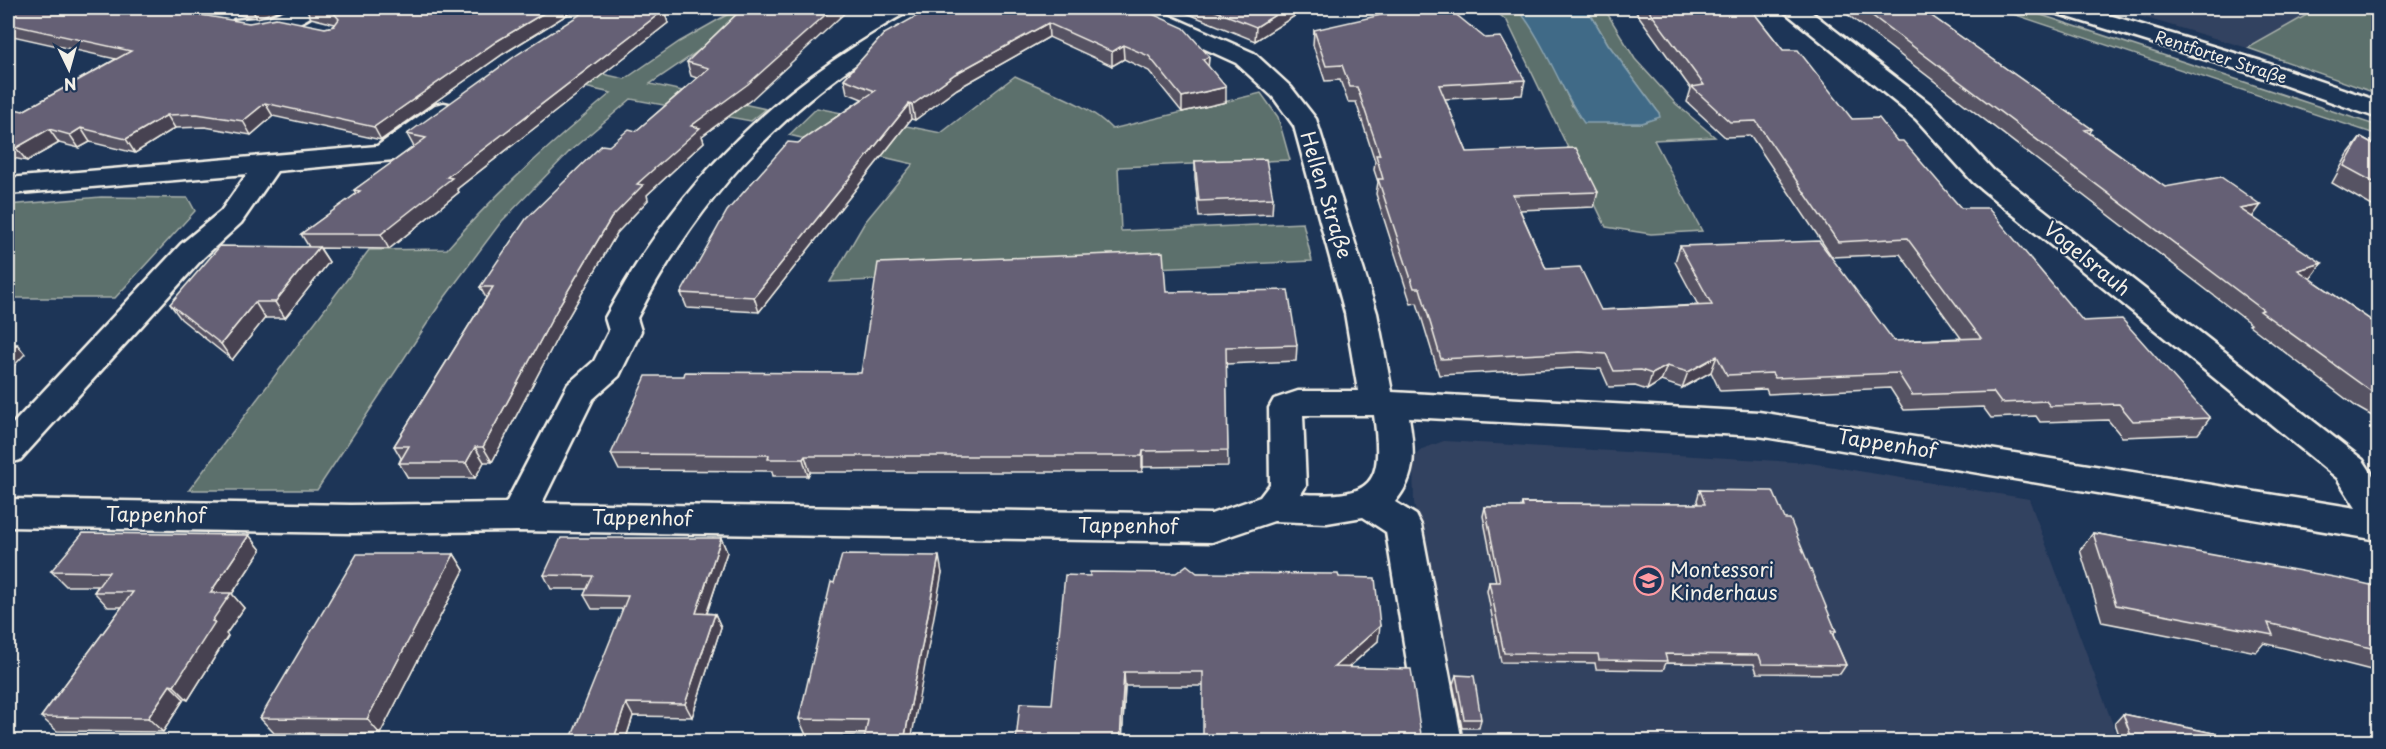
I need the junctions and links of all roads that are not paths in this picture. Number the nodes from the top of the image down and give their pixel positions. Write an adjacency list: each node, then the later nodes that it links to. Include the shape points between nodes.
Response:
1 (308, 8): 8 (street)
2 (936, 8): 20 (street, via 820,79 705,188 642,274 621,318 626,331 607,368 580,392)
3 (1134, 8): 6 (street, Hellen Straße)
4 (1792, 8): 18 (street, Vogelsrauh, via 1925,113 1983,176 2350,469)
5 (2063, 8): 11 (street, Rentforter Straße)
6 (1179, 14): 14 (street, Hellen Straße, via 1245,58 1282,92 1307,125)
7 (216, 21): 8 (street, via 257,27)
8 (283, 21): 9 (street)
9 (322, 30)
10 (467, 94): 12 (street, via 384,154)
11 (2379, 110)
12 (268, 164): 13 (street); 15 (street, via 231,216 192,251)
13 (8, 186)
14 (1384, 403): 16 (street, Tappenhof, via 1396,465 1388,485); 17 (street, Tappenhof, via 1298,403 1286,408 1288,486); 21 (street, Tappenhof, via 1759,424)
15 (8, 451)
16 (1367, 502): 17 (street, Tappenhof, via 1349,509); 22 (street, via 1403,525)
17 (1273, 507): 20 (street, Tappenhof, via 1212,528)
18 (2379, 512)
19 (8, 513): 20 (street, Tappenhof, via 351,519)
20 (517, 517)
21 (2379, 526)
22 (1441, 741)

